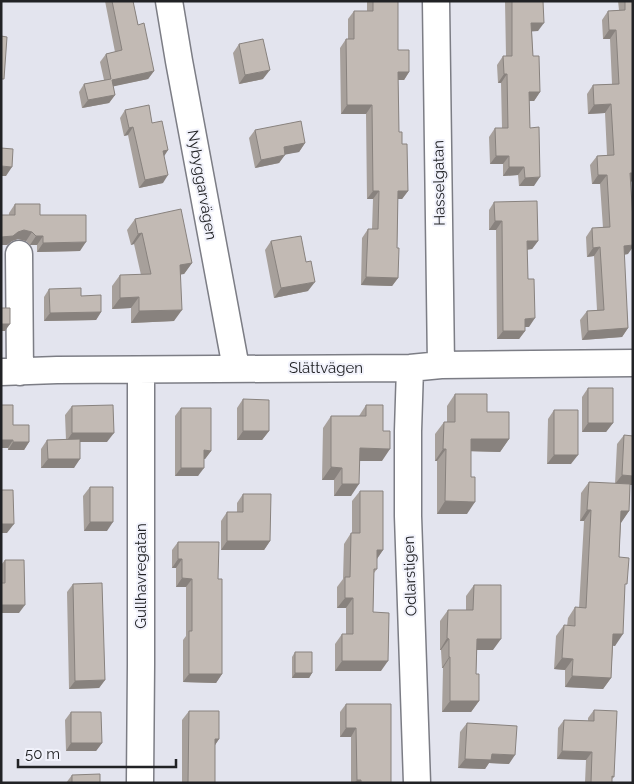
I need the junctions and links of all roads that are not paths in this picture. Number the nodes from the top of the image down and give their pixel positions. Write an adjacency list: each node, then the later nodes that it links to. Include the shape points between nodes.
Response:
1 (169, 1): 6 (street, Nybyggarvägen)
2 (436, 1): 5 (street, Hasselgatan)
3 (19, 254): 9 (street, Slättvägen)
4 (633, 363): 5 (street, Slättvägen)
5 (441, 365): 7 (street, Slättvägen)
6 (236, 368): 7 (street, Slättvägen); 8 (street, Slättvägen)
7 (410, 368): 11 (street, Odlarstigen, via 408,516)
8 (141, 370): 9 (street, Slättvägen); 10 (street, Gullhavregatan)
9 (10, 372)
10 (140, 783)
11 (417, 783)

